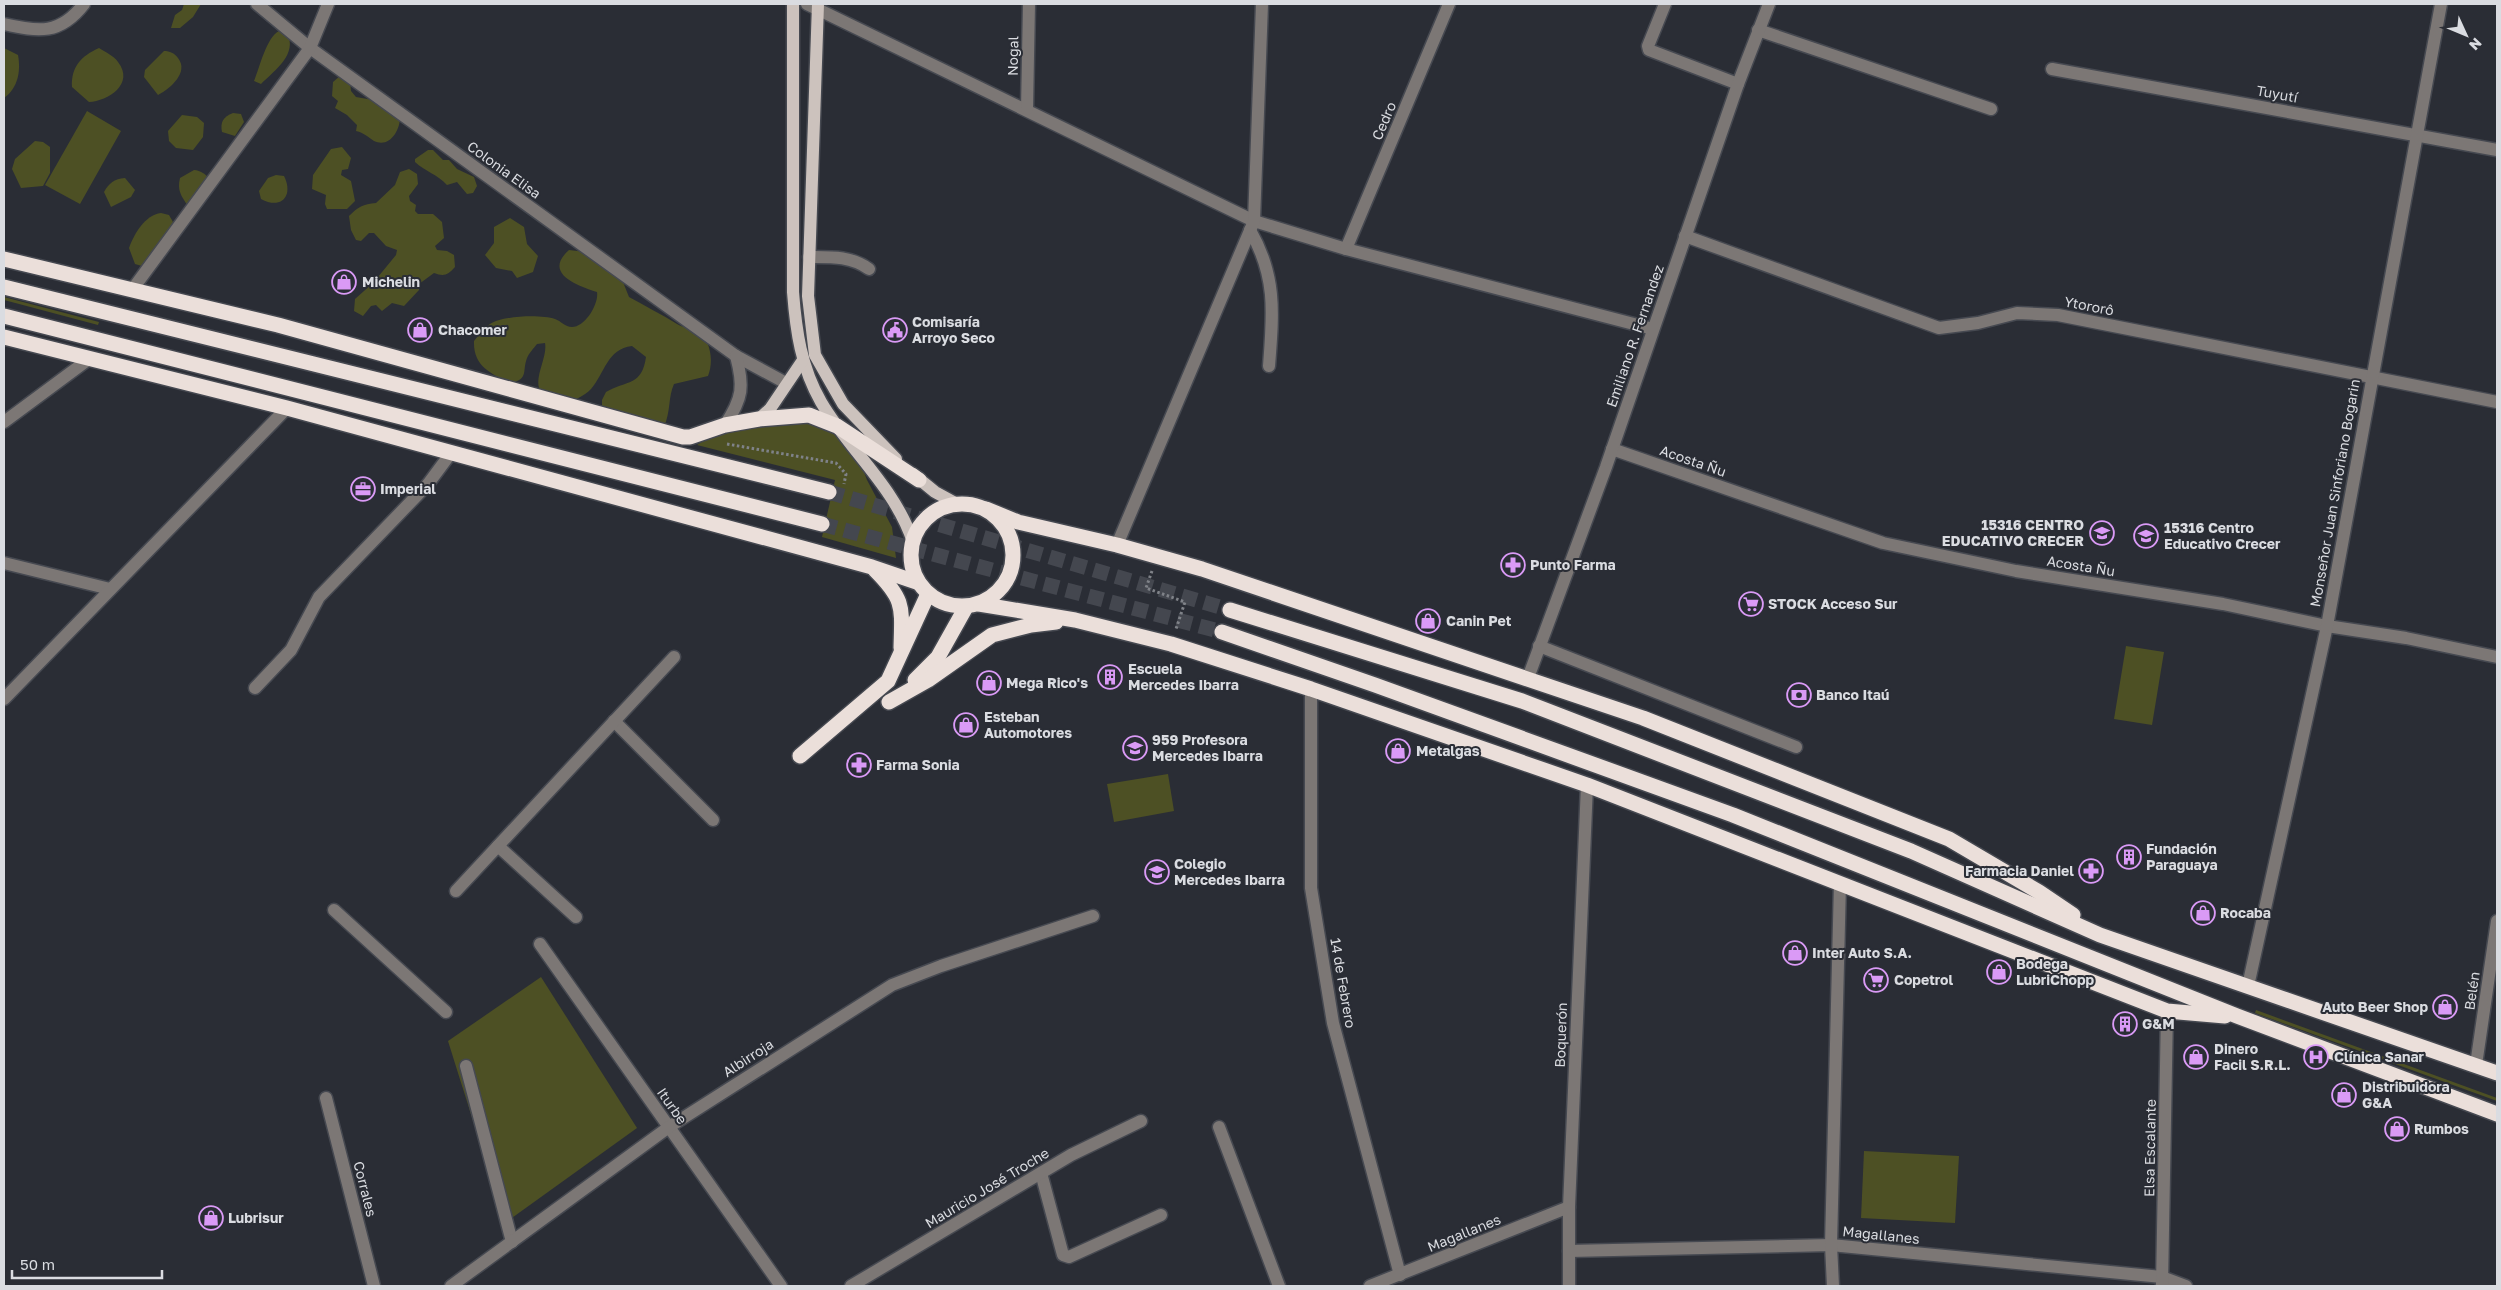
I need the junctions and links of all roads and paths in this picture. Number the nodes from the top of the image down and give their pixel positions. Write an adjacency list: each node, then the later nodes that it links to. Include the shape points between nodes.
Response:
1 (84, 4): 13 (street, via 59,27 34,31)
2 (258, 4): 15 (street, Colonia Elisa)
3 (328, 4): 15 (street)
4 (793, 4): 35 (main road, via 793,292 796,336)
5 (806, 4): 12 (street)
6 (1029, 4): 18 (street, Nogal)
7 (1262, 4): 22 (street)
8 (1449, 4): 24 (street, Cedro)
9 (1664, 4): 17 (street, via 1648,50)
10 (1769, 4): 14 (street, Emiliano R. Fernandez)
11 (2441, 4): 20 (street, Monseñor Juan Sinforiano Bogarin)
12 (818, 7): 18 (street); 25 (main road)
13 (4, 24)
14 (1758, 30): 17 (street, Emiliano R. Fernandez); 19 (street)
15 (310, 48): 29 (street); 33 (street, Colonia Elisa)
16 (2052, 69): 20 (street, Tuyutí)
17 (1738, 84): 23 (street, Emiliano R. Fernandez)
18 (1027, 109): 22 (street)
19 (1992, 109)
20 (2416, 135): 21 (street, Tuyutí); 37 (street, Monseñor Juan Sinforiano Bogarin)
21 (2497, 150)
22 (1252, 225): 24 (street); 36 (street, via 1268,267 1273,311); 53 (street)
23 (1685, 236): 31 (street, Emiliano R. Fernandez); 37 (street, Ytororô, via 1939,328 1978,324 2017,313 2058,315)
24 (1346, 249): 31 (street)
25 (809, 257): 27 (street, via 849,259); 47 (main road, via 808,296 815,355 843,404)
26 (4, 259): 29 (highway)
27 (870, 269)
28 (4, 287): 48 (highway)
29 (132, 290): 43 (highway, via 278,325 682,437)
30 (4, 316): 51 (highway)
31 (1653, 329): 45 (street, Emiliano R. Fernandez)
32 (4, 338): 34 (highway)
33 (736, 356): 38 (street, Colonia Elisa); 43 (street, via 741,373 741,393)
34 (89, 359): 40 (highway); 42 (street)
35 (803, 360): 38 (main road); 44 (main road, via 821,402)
36 (1269, 366)
37 (2371, 376): 39 (street, Ytororô); 62 (street, Monseñor Juan Sinforiano Bogarin)
38 (786, 383): 41 (main road, via 773,405)
39 (2497, 402)
40 (286, 408): 46 (highway); 58 (street)
41 (760, 418): 43 (highway); 44 (highway, via 809,415)
42 (4, 422)
43 (725, 425)
44 (837, 426): 47 (highway); 52 (main road, via 894,503 907,524)
45 (1612, 449): 62 (street, Acosta Ñu, via 1883,543 2016,571 2223,604); 65 (street, Emiliano R. Fernandez)
46 (451, 453): 56 (highway); 70 (street, via 428,484 320,597 291,650)
47 (919, 480): 49 (main road)
48 (829, 492)
49 (957, 504): 50 (highway, via 972,504); 52 (highway, via 929,516)
50 (986, 509): 53 (highway, via 1018,522); 59 (highway, via 1000,520 1009,534 1014,550 1012,567 1006,583 994,596)
51 (822, 524)
52 (912, 542): 57 (highway, via 912,563)
53 (1117, 545): 69 (highway, via 1202,569)
54 (4, 563): 58 (street)
55 (1154, 563): 64 (path, via 1146,588 1185,602)
56 (872, 567): 57 (highway); 66 (highway, via 892,587 899,600 902,612)
57 (923, 588): 59 (highway, via 946,604); 66 (highway)
58 (110, 589): 72 (street)
59 (972, 605): 61 (highway); 61 (highway, via 938,657 889,702 928,680 992,635 1031,625)
60 (1230, 610): 85 (highway, via 1522,701 1911,851)
61 (1075, 620): 71 (highway, via 1177,646)
62 (2326, 626): 67 (street, Acosta Ñu); 87 (street, Monseñor Juan Sinforiano Bogarin)
63 (1222, 632): 90 (highway, via 1724,812)
64 (1173, 638)
65 (1539, 646): 69 (street, Emiliano R. Fernandez); 74 (street)
66 (900, 656): 75 (highway, via 888,681)
67 (2497, 657)
68 (674, 658): 73 (street)
69 (1528, 678): 85 (highway, via 1643,718 1949,839 2040,892)
70 (255, 688)
71 (1311, 689): 76 (highway); 105 (street, 14 de Febrero, via 1311,888 1334,1023)
72 (4, 699)
73 (614, 721): 77 (street); 78 (street)
74 (1796, 747)
75 (800, 756)
76 (1587, 785): 79 (highway); 100 (street, Boquerón)
77 (713, 820)
78 (498, 846): 80 (street); 83 (street)
79 (1840, 884): 88 (highway); 103 (street)
80 (456, 891)
81 (334, 910): 89 (street)
82 (1092, 916): 97 (street, Albirroja, via 892,985)
83 (576, 917)
84 (2497, 921): 92 (street, Belén)
85 (2100, 934): 87 (highway)
86 (540, 944): 97 (street, Iturbe)
87 (2248, 986): 92 (highway)
88 (2168, 1010): 90 (highway); 106 (street, Elsa Escalante)
89 (446, 1012)
90 (2237, 1016): 95 (highway)
91 (466, 1066): 102 (street)
92 (2476, 1066): 93 (highway)
93 (2497, 1073)
94 (326, 1098): 107 (street, Corrales)
95 (2497, 1114)
96 (1141, 1120): 99 (street, Mauricio José Troche)
97 (669, 1127): 102 (street, Albirroja); 109 (street, Iturbe)
98 (1219, 1127): 111 (street)
99 (1041, 1173): 101 (street, via 1063,1255 1069,1257); 110 (street, Mauricio José Troche)
100 (1569, 1207): 104 (street, Boquerón); 105 (street, Magallanes)
101 (1161, 1215)
102 (512, 1242): 108 (street, Albirroja)
103 (1831, 1245): 104 (street, Magallanes); 106 (street, Magallanes); 114 (street)
104 (1569, 1251): 113 (street, Boquerón)
105 (1400, 1275): 112 (street, Magallanes)
106 (2162, 1282): 115 (street, Magallanes)
107 (374, 1286)
108 (451, 1286)
109 (781, 1286)
110 (850, 1286)
111 (1279, 1286)
112 (1370, 1286)
113 (1569, 1286)
114 (1833, 1286)
115 (2186, 1286)

